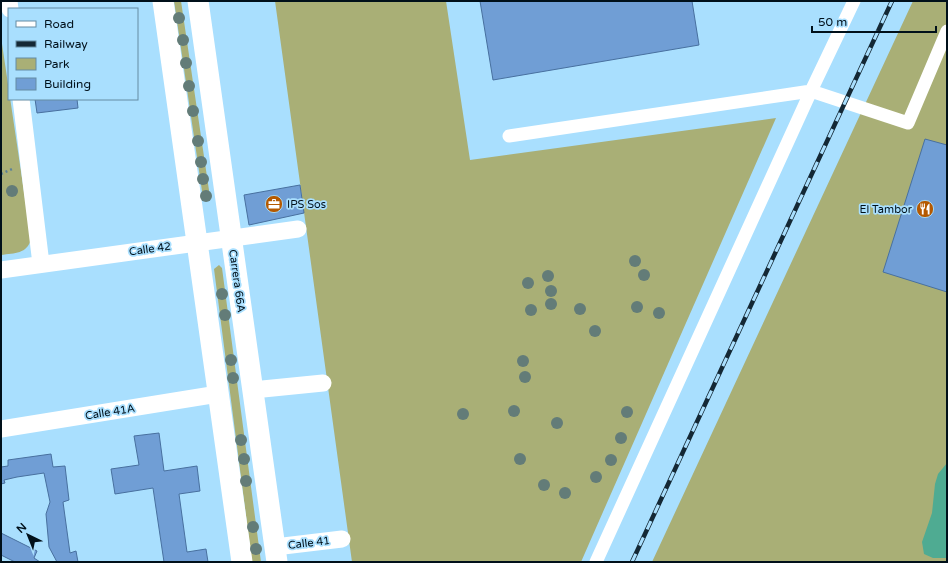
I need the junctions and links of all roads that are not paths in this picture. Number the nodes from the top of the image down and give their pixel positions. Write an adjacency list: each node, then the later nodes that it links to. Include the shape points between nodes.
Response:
1 (163, 1): 10 (street)
2 (198, 1): 9 (street, Carrera 66A)
3 (854, 1): 5 (street)
4 (947, 31): 5 (street, via 908,123)
5 (811, 91): 7 (street); 20 (street)
6 (21, 100): 11 (street)
7 (509, 136)
8 (298, 228): 9 (street, Calle 42)
9 (231, 237): 10 (street, Calle 42); 14 (street, Carrera 66A)
10 (197, 242): 11 (street, Calle 42); 15 (street)
11 (41, 264): 12 (street, Calle 42)
12 (1, 270)
13 (323, 383): 14 (street)
14 (253, 390): 18 (street, Carrera 66A)
15 (218, 394): 16 (street, Calle 41A); 19 (street)
16 (1, 429)
17 (342, 539): 18 (street, Calle 41)
18 (276, 554)
19 (242, 562)
20 (596, 562)

